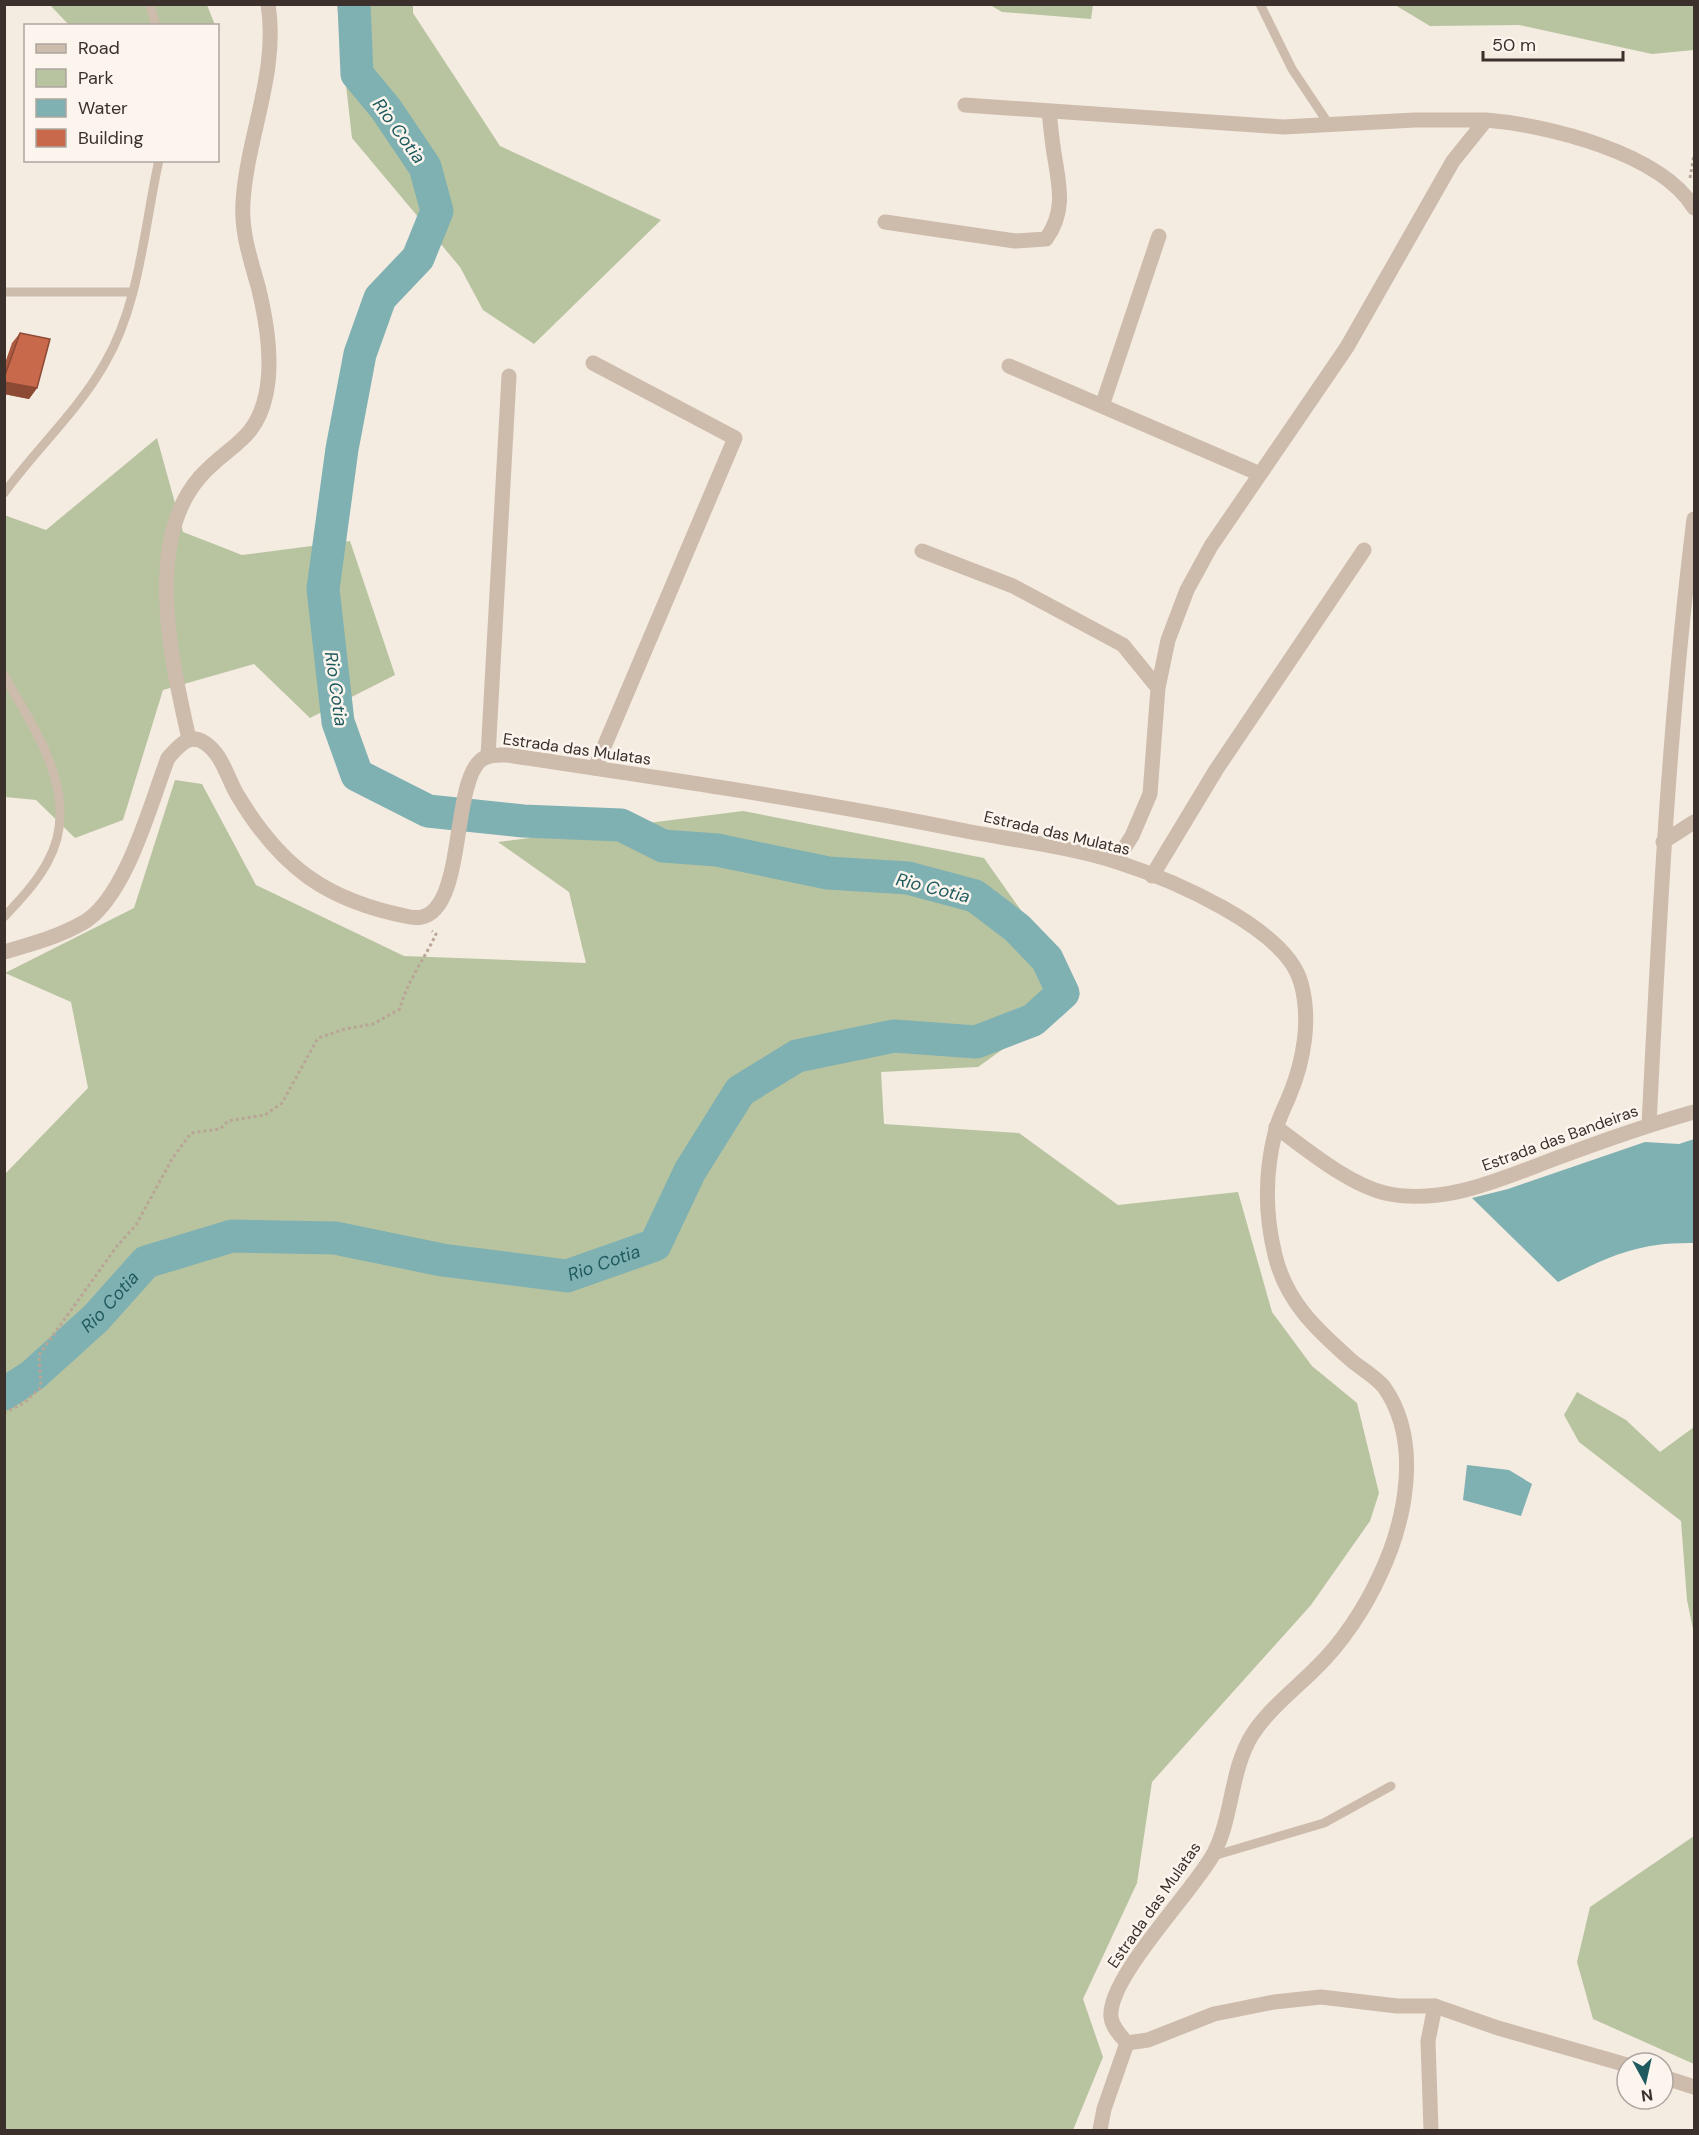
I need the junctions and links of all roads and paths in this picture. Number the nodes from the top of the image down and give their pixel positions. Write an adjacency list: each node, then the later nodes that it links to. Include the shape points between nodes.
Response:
1 (150, 4): 4 (lane)
2 (268, 4): 26 (street, via 265,88 243,202 248,253 264,321 267,392 260,415 246,438 201,476 186,495 172,530 167,562 169,614)
3 (1260, 4): 8 (lane, via 1292,69)
4 (155, 24)
5 (965, 105): 6 (street)
6 (1049, 112): 8 (street); 11 (street, via 1060,210 1046,239 1015,241)
7 (1486, 120): 8 (street); 10 (street, via 1523,123 1594,142 1666,179); 19 (street, via 1453,161 1347,347)
8 (1330, 126)
9 (159, 162): 14 (lane)
10 (1695, 208)
11 (885, 222)
12 (1159, 236): 18 (street)
13 (4, 292): 14 (lane)
14 (131, 292): 20 (lane, via 121,328 91,387)
15 (593, 363): 28 (street, via 735,438)
16 (1009, 366): 18 (street)
17 (509, 376): 27 (street)
18 (1102, 406): 19 (street)
19 (1260, 474): 25 (street, via 1186,590 1168,640)
20 (4, 493)
21 (1695, 519): 30 (street, via 1682,619)
22 (1364, 550): 32 (street, via 1216,770)
23 (922, 551): 25 (street, via 1013,586 1123,645)
24 (4, 675): 33 (lane, via 52,768 62,813 58,838 48,862)
25 (1158, 688): 31 (street, via 1150,794)
26 (189, 739): 34 (street, via 203,741 217,753 256,826 289,863 340,896); 35 (street, via 168,758 126,870 109,896 88,920 45,941)
27 (488, 756): 28 (street, Estrada das Mulatas, via 507,755); 34 (street, Estrada das Mulatas, via 479,762 471,777 446,892 439,907 427,916)
28 (596, 768): 31 (street, Estrada das Mulatas, via 911,819)
29 (1695, 822): 30 (street)
30 (1663, 842): 37 (street)
31 (1116, 861): 32 (street, Estrada das Mulatas)
32 (1152, 876): 38 (street, Estrada das Mulatas, via 1232,911 1259,930 1294,964 1302,984 1305,1035 1301,1062)
33 (4, 917)
34 (413, 918): 39 (path, via 436,934 404,993 400,1009 373,1024 318,1038 282,1103 265,1115 228,1121 220,1129 190,1133 136,1225 110,1254 39,1355 41,1387 24,1403)
35 (4, 952)
36 (1695, 1112): 37 (street, Estrada das Bandeiras)
37 (1649, 1125): 38 (street, Estrada das Bandeiras, via 1499,1182 1417,1195 1384,1193 1357,1180)
38 (1276, 1127): 41 (street, Estrada das Mulatas, via 1267,1201 1276,1263 1287,1292 1302,1314 1383,1385 1400,1420 1406,1488 1382,1571 1366,1602 1322,1663 1266,1717 1250,1738 1238,1768 1225,1828)
39 (4, 1413)
40 (1391, 1786): 41 (lane, via 1324,1823)
41 (1213, 1856): 43 (street, Estrada das Mulatas, via 1126,1974 1115,1997 1111,2016)
42 (1435, 2006): 43 (street, via 1321,1997 1274,2002 1214,2014 1148,2040); 44 (street); 48 (street, via 1428,2041)
43 (1127, 2043): 47 (street)
44 (1615, 2062)
45 (1675, 2080): 46 (street)
46 (1695, 2086)
47 (1100, 2130)
48 (1431, 2130)

